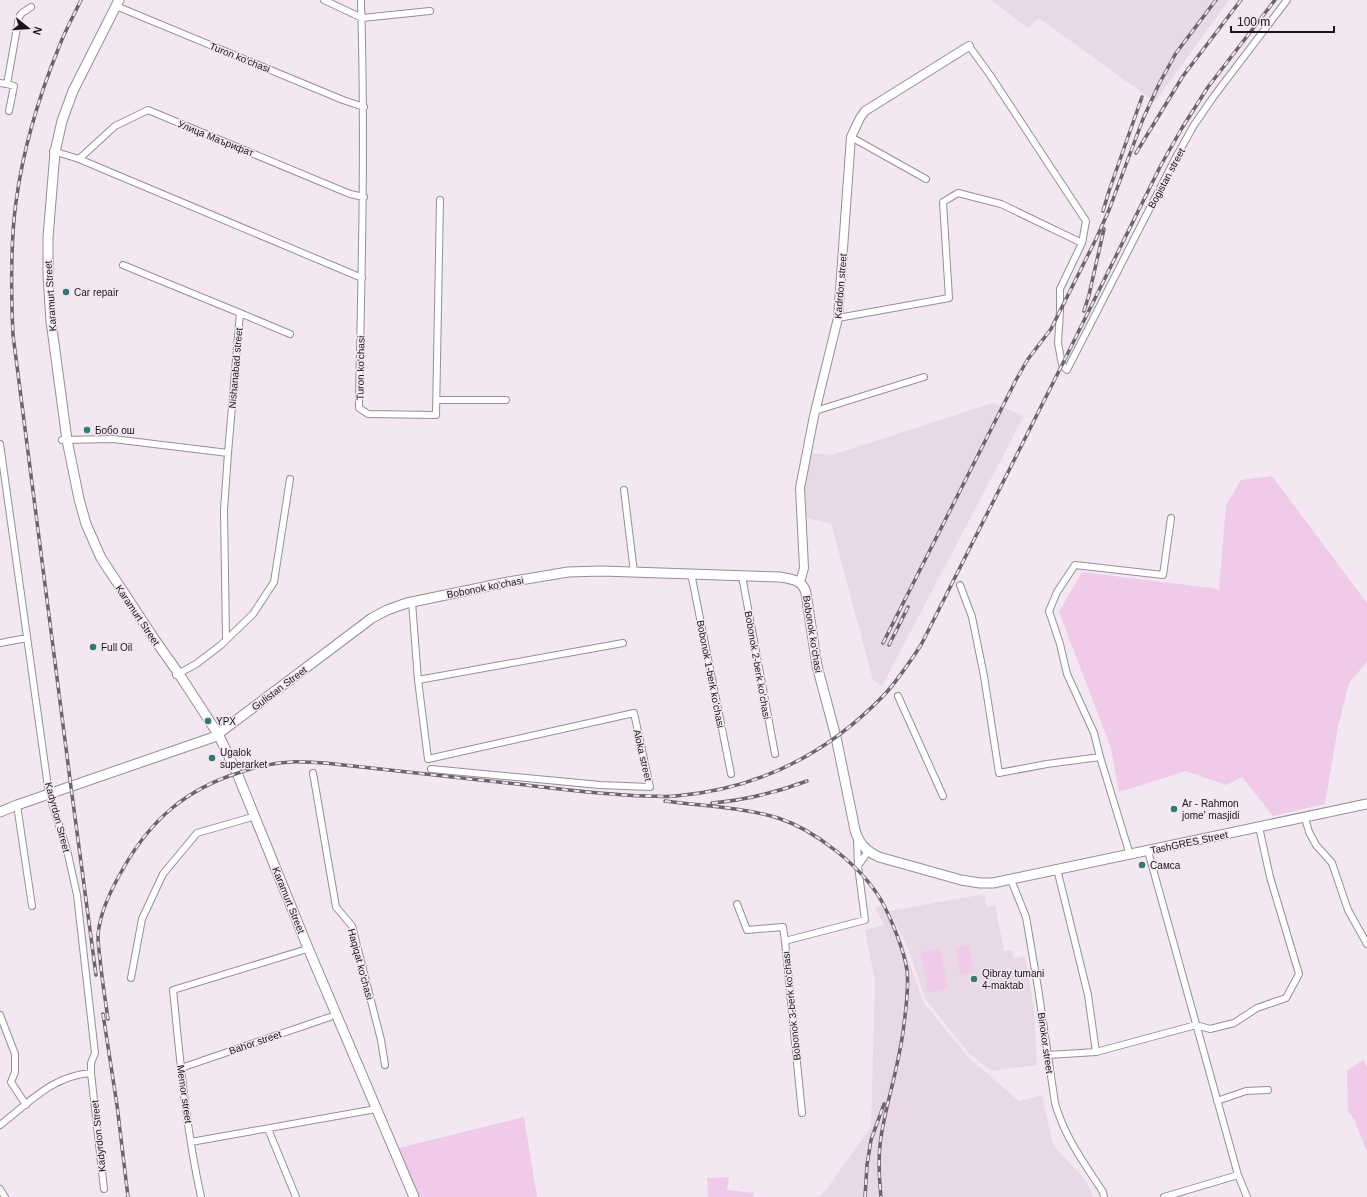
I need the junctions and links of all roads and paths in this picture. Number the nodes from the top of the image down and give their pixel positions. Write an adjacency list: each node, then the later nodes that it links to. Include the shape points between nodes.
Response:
1 (324, 0): 7 (street)
2 (361, 0): 7 (street, Turon ko'chasi)
3 (1286, 0): 19 (street, Bogistan street, via 1194,125 1067,370 1062,365 1058,344 1060,289)
4 (117, 2): 11 (street, Turon ko'chasi); 14 (main road, Karamurt Street, via 70,90 59,120)
5 (31, 7): 10 (street, via 19,17)
6 (430, 11): 7 (street)
7 (362, 18): 11 (street, Turon ko'chasi)
8 (969, 46): 13 (street, Kadrdon street, via 865,111); 19 (street, via 1086,221)
9 (0, 83): 10 (street)
10 (7, 84): 12 (street, via 14,86)
11 (364, 107): 17 (street, Turon ko'chasi)
12 (9, 111)
13 (851, 138): 16 (street); 23 (street, Kadrdon street)
14 (54, 152): 15 (street); 29 (main road, Karamurt Street, via 44,236 44,275 48,323)
15 (79, 158): 17 (street, Улица Маърифат, via 115,126 148,110 350,194); 21 (street)
16 (926, 179)
17 (364, 197): 21 (street, Turon ko'chasi)
18 (440, 200): 26 (street, Turon ko'chasi)
19 (1082, 243): 23 (street, via 1001,204 958,193 943,202 949,298)
20 (123, 265): 22 (street, Nishanabad street)
21 (362, 278): 26 (street, Turon ko'chasi, via 359,408 368,414 436,415)
22 (240, 313): 24 (street); 32 (street, Nishanabad street)
23 (838, 318): 28 (street, Kadrdon street)
24 (290, 334)
25 (924, 377): 28 (street)
26 (437, 400): 27 (street)
27 (506, 400)
28 (815, 411): 39 (street, Kadrdon street, via 800,488 804,568)
29 (65, 440): 32 (street, via 113,439); 46 (main road, Karamurt Street, via 76,505 91,547 122,599)
30 (0, 444): 31 (street, Kadyrdon Street)
31 (0, 448): 42 (street, Kadyrdon Street)
32 (228, 453): 43 (street, Nishanabad street, via 224,510)
33 (290, 479): 43 (street, via 274,582 253,614)
34 (624, 490): 36 (street)
35 (1171, 518): 51 (street, via 1163,575 1075,565 1056,592 1049,611 1067,674 1094,733)
36 (634, 572): 37 (main road, Bobonok ko'chasi); 41 (main road, Bobonok ko'chasi, via 580,571 556,574)
37 (691, 573): 38 (main road, Bobonok ko'chasi); 54 (street, Bobonok 1-berk koʻchasi)
38 (742, 576): 39 (main road, Bobonok ko'chasi, via 780,577); 50 (street, Bobonok 2-berk koʻchasi)
39 (800, 582): 63 (main road, Bobonok ko'chasi, via 806,593 817,666 836,737)
40 (960, 586): 51 (street, via 972,617 999,773)
41 (412, 602): 47 (street); 49 (main road, Gulistan Street, via 372,618)
42 (27, 638): 44 (street); 55 (street, Kadyrdon Street)
43 (226, 639): 46 (street, via 196,664)
44 (0, 643)
45 (623, 643): 47 (street)
46 (177, 675): 49 (main road, Karamurt Street)
47 (418, 680): 52 (street, Aloka street, via 428,759 634,713 650,787 600,786)
48 (898, 696): 56 (street)
49 (216, 736): 55 (main road, Gulistan Street); 60 (main road, Karamurt Street); 87 (main road, Karamurt Street, via 237,773 255,814)
50 (775, 754)
51 (1100, 756): 66 (street)
52 (431, 769)
53 (313, 773): 81 (street, Haqiqat ko'chasi, via 336,907 352,926 382,1040)
54 (731, 774)
55 (49, 794): 58 (main road, Gulistan Street); 83 (street, Kadyrdon Street, via 67,850 77,895 95,1053)
56 (943, 796)
57 (1367, 804): 61 (main road, TashGRES Street)
58 (17, 805): 59 (main road, Gulistan Street); 71 (street)
59 (0, 812)
60 (249, 818): 74 (main road, Karamurt Street); 75 (street, via 197,833 163,874 142,919)
61 (1305, 818): 62 (main road, TashGRES Street); 73 (street, via 1316,845 1332,863 1348,910)
62 (1259, 827): 65 (main road, TashGRES Street); 78 (street, via 1270,877 1299,974 1286,998 1257,1008 1234,1023 1210,1029)
63 (857, 836): 64 (main road, Bobonok ko'chasi, via 861,845); 67 (street, Bobonok 3-berk koʻchasi)
64 (868, 851): 67 (street); 69 (main road, Bobonok ko'chasi, via 879,857 968,882 986,884)
65 (1148, 851): 66 (main road, TashGRES Street); 78 (street)
66 (1130, 855): 68 (main road, TashGRES Street)
67 (858, 866): 72 (street, Bobonok 3-berk koʻchasi, via 865,920)
68 (1057, 869): 69 (main road, TashGRES Street); 79 (street, via 1088,995)
69 (1011, 880): 80 (street, Binokor street, via 1026,917)
70 (737, 904): 72 (street, via 747,930 783,927)
71 (32, 906)
72 (785, 941): 88 (street, Bobonok 3-berk koʻchasi)
73 (1367, 944)
74 (304, 950): 77 (main road, Karamurt Street); 82 (street, Memor street, via 173,990)
75 (131, 978)
76 (0, 1015): 86 (street, via 14,1054 15,1072 11,1082)
77 (330, 1016): 82 (street, Bahor street); 87 (main road, Karamurt Street)
78 (1196, 1026): 79 (street); 85 (street)
79 (1096, 1052): 80 (street)
80 (1048, 1054): 101 (street, Binokor street, via 1055,1103 1064,1129)
81 (385, 1065)
82 (181, 1068): 91 (street, Memor street)
83 (91, 1073): 86 (street, via 59,1081 40,1092); 94 (street, Kadyrdon Street)
84 (1268, 1090): 85 (street, via 1246,1091)
85 (1217, 1101): 92 (street)
86 (26, 1105): 89 (street)
87 (374, 1110): 90 (street); 99 (main road, Karamurt Street); 100 (main road, Karamurt Street)
88 (802, 1113)
89 (0, 1125)
90 (268, 1129): 91 (street); 98 (street)
91 (191, 1142): 97 (street, Memor street)
92 (1238, 1175): 95 (street); 103 (street)
93 (0, 1189): 96 (street)
94 (104, 1189)
95 (1178, 1195): 102 (street)
96 (6, 1197)
97 (201, 1197)
98 (296, 1197)
99 (410, 1197)
100 (414, 1197)
101 (1104, 1197)
102 (1164, 1197)
103 (1247, 1197)

